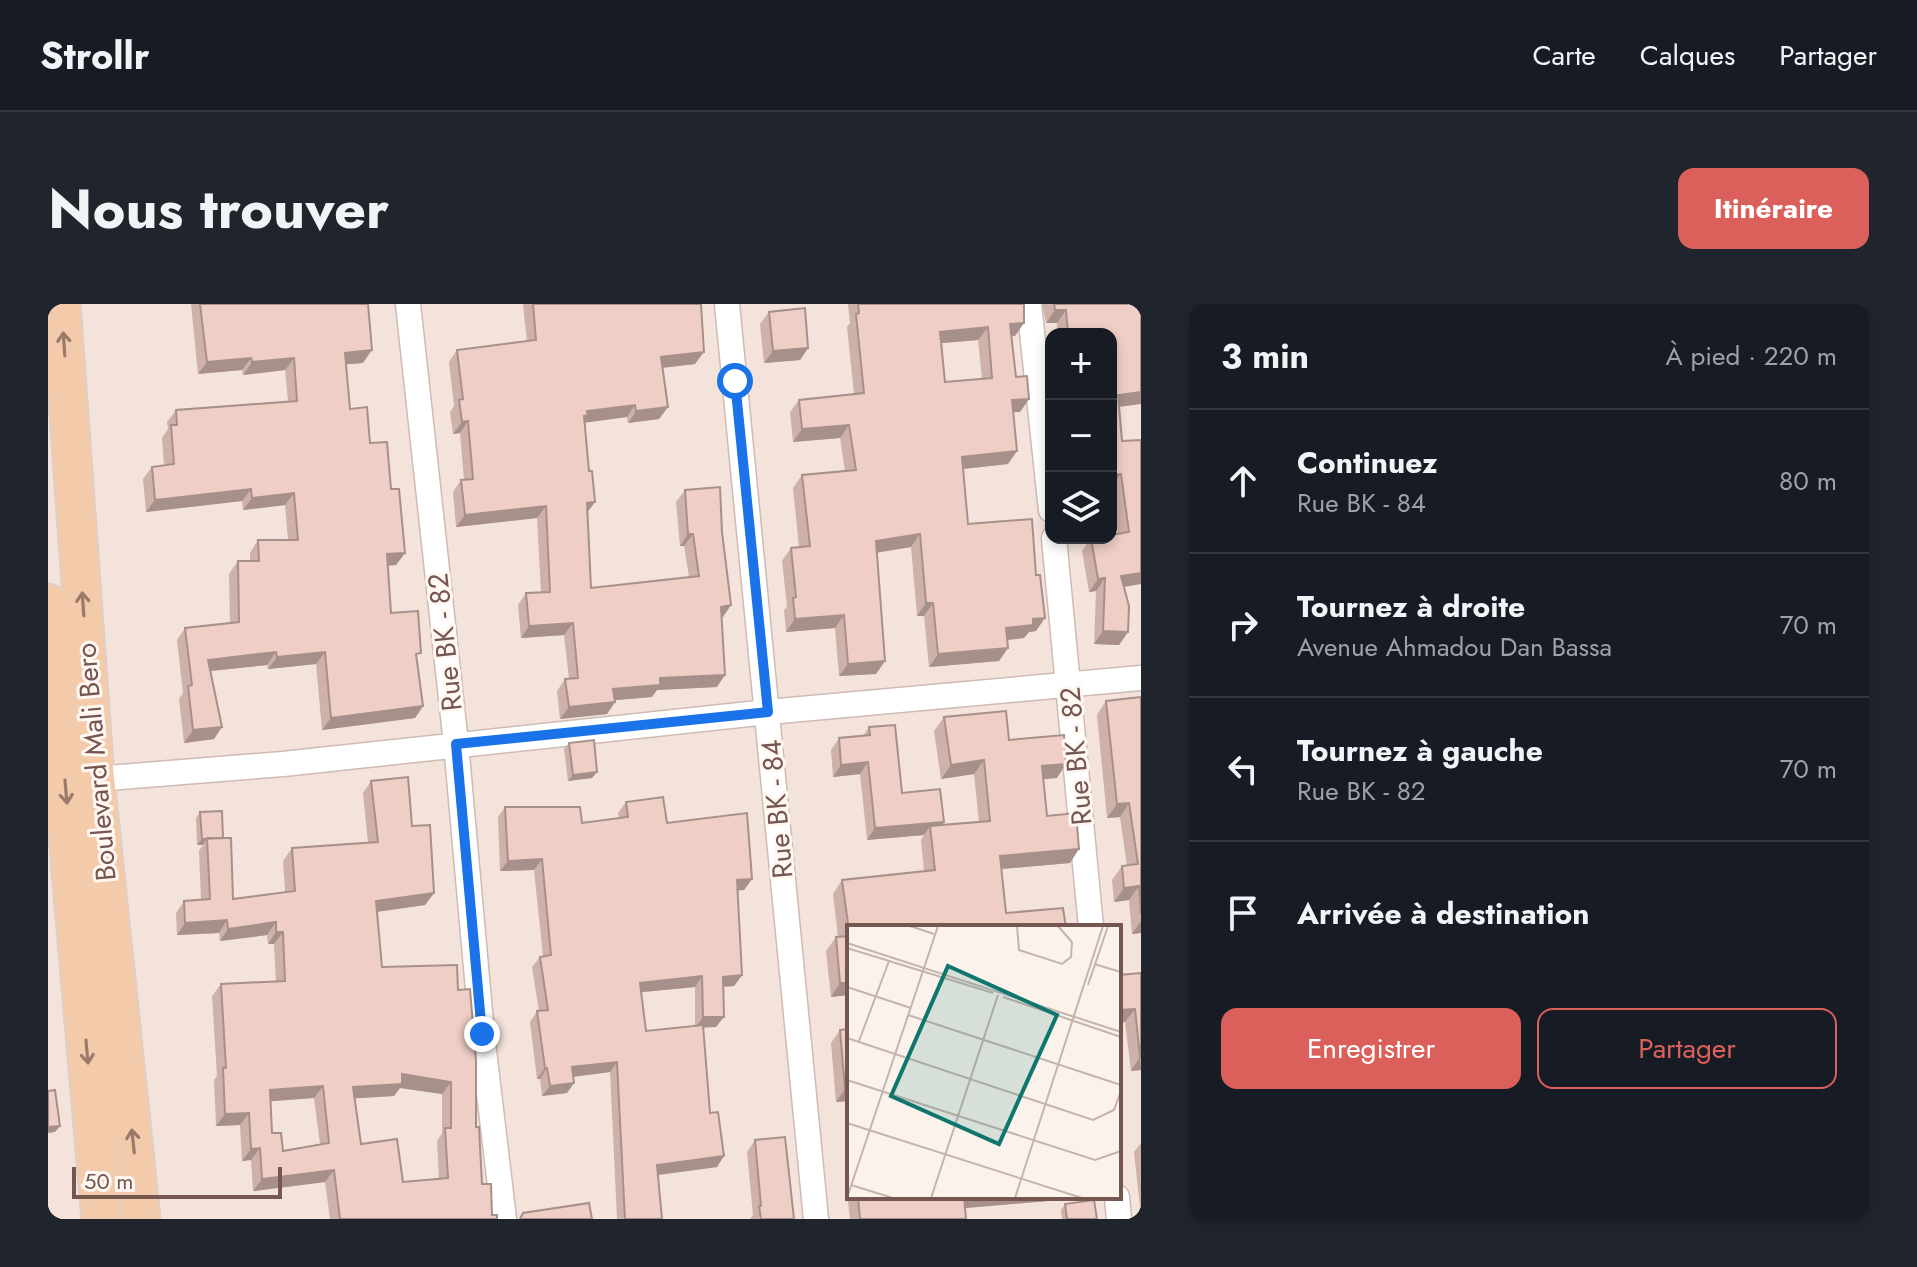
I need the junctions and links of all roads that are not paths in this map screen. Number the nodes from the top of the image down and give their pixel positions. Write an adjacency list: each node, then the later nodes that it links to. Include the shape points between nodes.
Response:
1 (61, 304): 12 (main road, Boulevard Mali Bero, one-way to 1)
2 (408, 304): 11 (street, Rue BK - 82)
3 (727, 304): 10 (street, Rue BK - 84)
4 (1029, 304): 5 (street)
5 (1047, 472)
6 (1055, 544): 9 (street, Rue BK - 82)
7 (48, 603): 15 (main road, Boulevard Mali Bero, one-way to 15)
8 (1141, 678): 9 (street)
9 (1069, 685): 10 (street); 13 (street, Rue BK - 82)
10 (768, 712): 11 (street); 18 (street, Rue BK - 84)
11 (456, 744): 12 (street); 17 (street, Rue BK - 82)
12 (95, 779): 16 (main road, Boulevard Mali Bero, one-way to 12)
13 (1091, 925)
14 (1117, 1199): 19 (street)
15 (101, 1219)
16 (141, 1219)
17 (504, 1219)
18 (816, 1219)
19 (1119, 1219)

